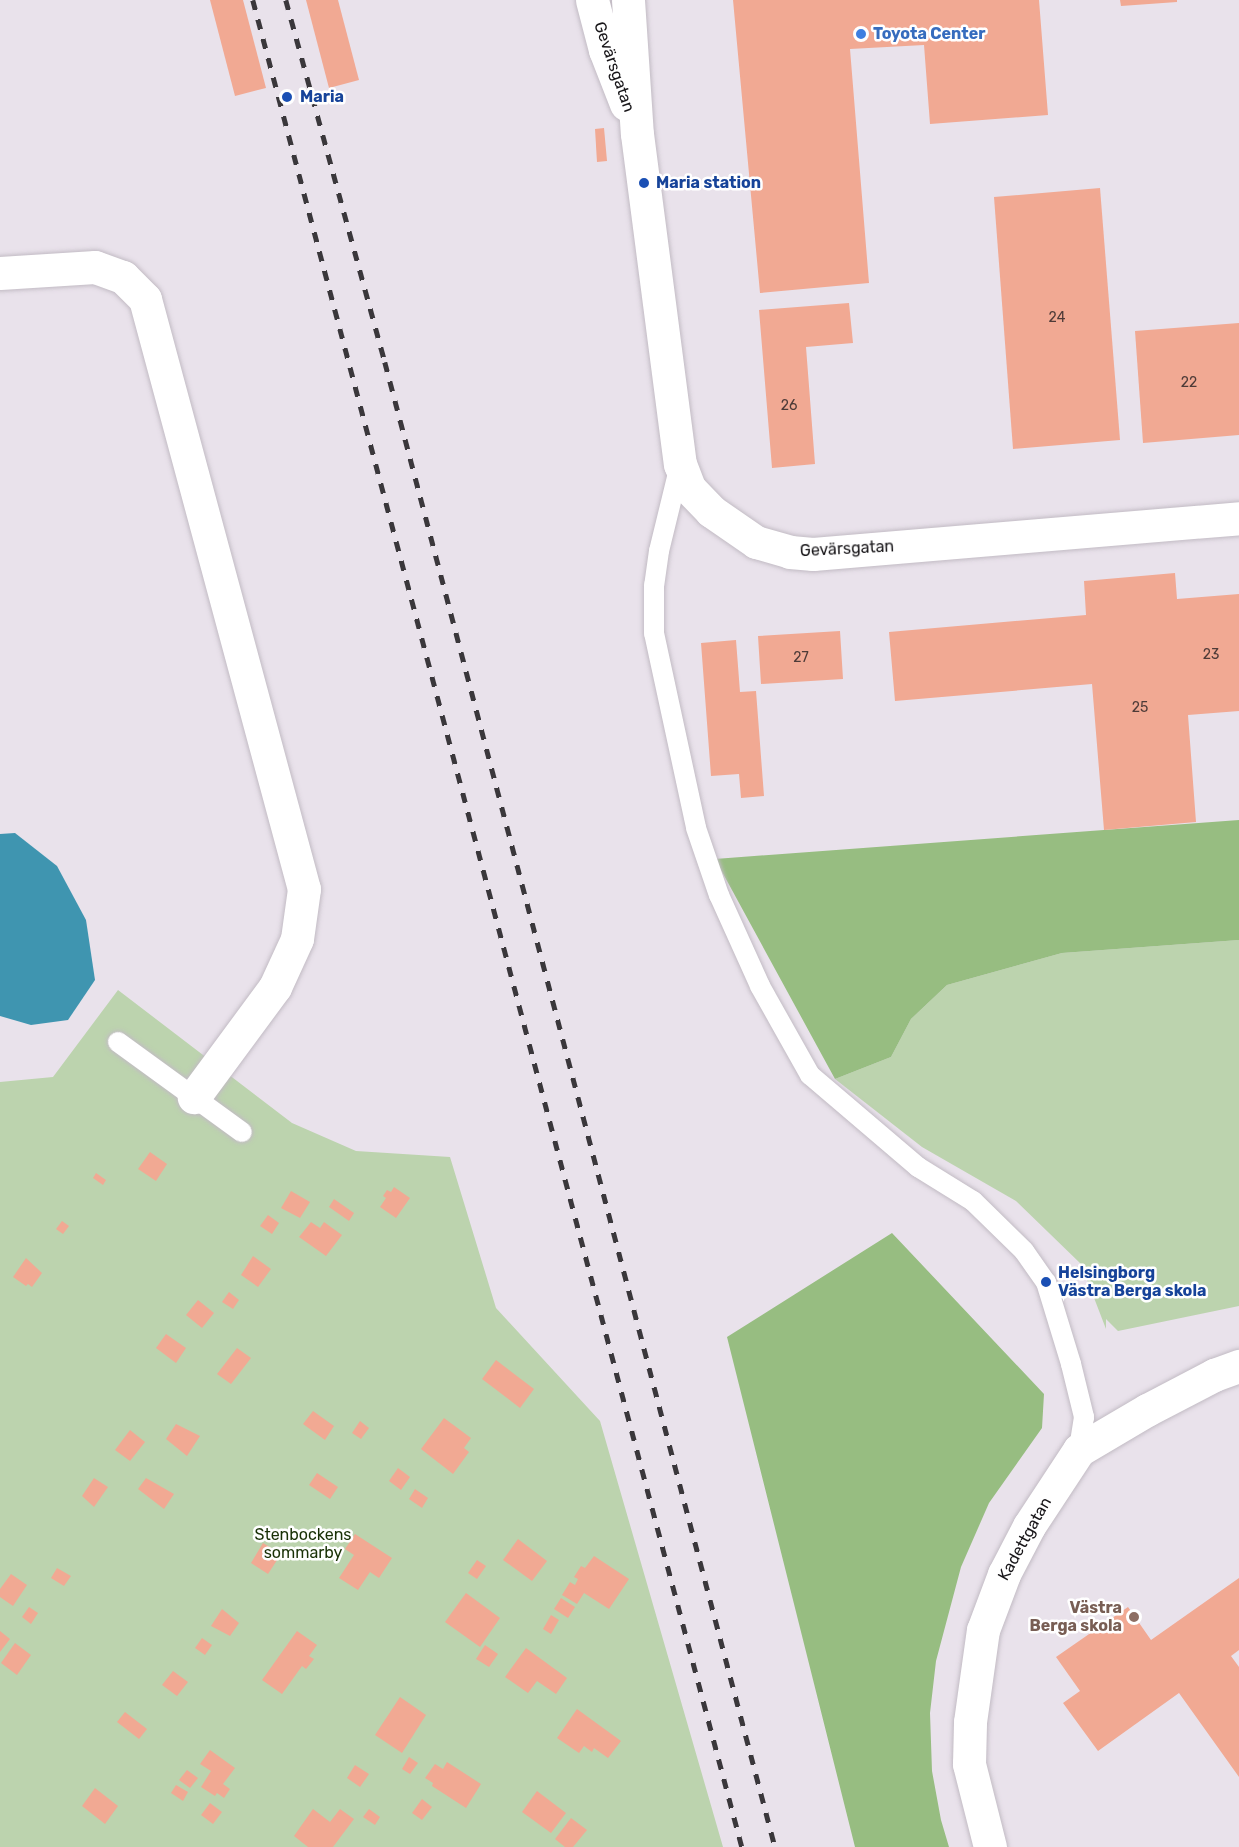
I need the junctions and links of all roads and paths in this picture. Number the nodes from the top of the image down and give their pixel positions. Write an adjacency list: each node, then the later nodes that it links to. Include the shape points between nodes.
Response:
1 (592, 0): 3 (street, Gevärsgatan, via 605,50)
2 (628, 0): 3 (street, Gevärsgatan)
3 (637, 134): 5 (street, Gevärsgatan)
4 (0, 273): 8 (street, via 95,267 123,277 145,299 304,889 297,939 275,987)
5 (680, 464): 6 (street, Gevärsgatan, via 689,488 720,519 756,542 790,552 813,554); 11 (lane, via 659,551 654,633 696,828 719,895 760,986 810,1075 918,1167 972,1201 1024,1251 1046,1282 1084,1417)
6 (1239, 518)
7 (118, 1042): 8 (lane)
8 (194, 1097): 9 (lane)
9 (242, 1132)
10 (1239, 1366): 11 (street, Kadettgatan, via 1147,1410)
11 (1079, 1450): 12 (street, Kadettgatan, via 1029,1526 1004,1574 983,1630 969,1722 969,1764)
12 (990, 1847)

